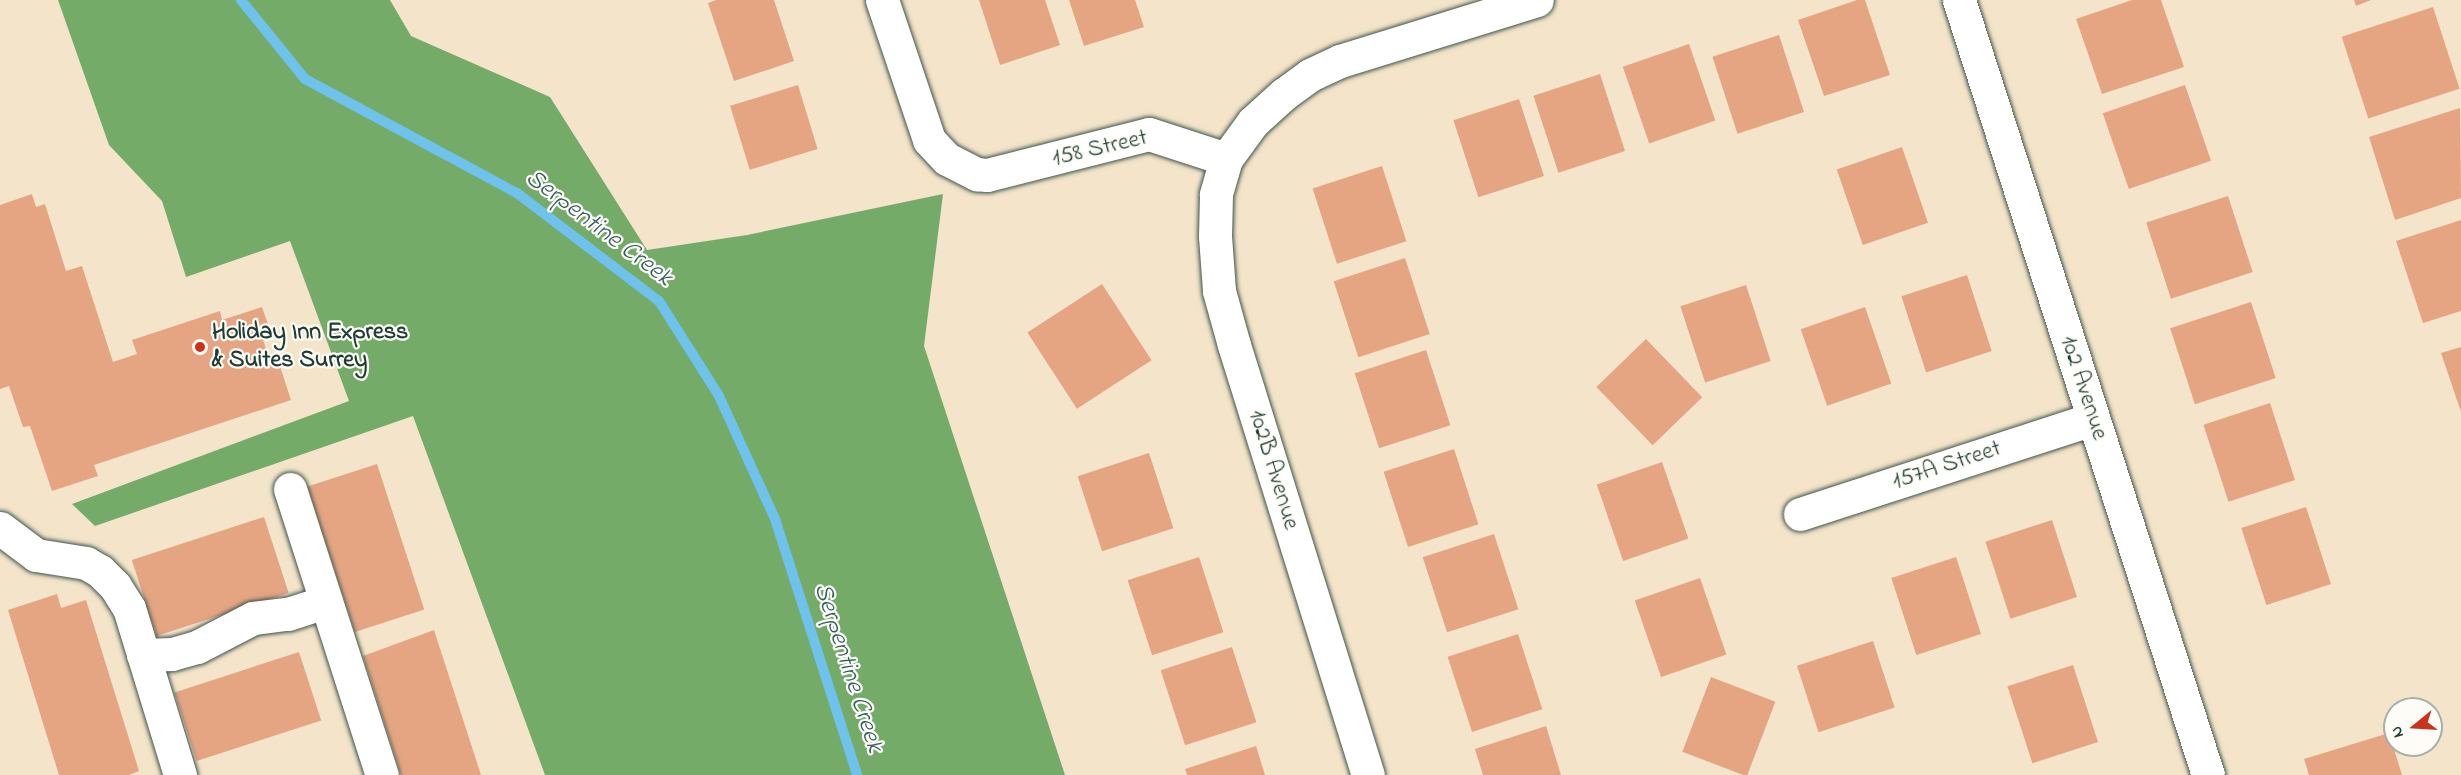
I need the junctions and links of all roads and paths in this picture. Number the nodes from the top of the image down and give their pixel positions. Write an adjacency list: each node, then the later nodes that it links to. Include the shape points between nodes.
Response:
1 (882, 0): 4 (street, 158 Street, via 929,140 947,159 977,174 987,176 1149,134)
2 (1537, 0): 4 (street, via 1340,61 1310,75 1253,122)
3 (1959, 0): 5 (street, 102 Avenue)
4 (1226, 159): 13 (street, 102B Avenue, via 1216,195 1219,291)
5 (2093, 419): 7 (street, 157A Street); 14 (street, 102 Avenue)
6 (290, 489): 9 (street)
7 (1800, 514)
8 (0, 528): 10 (street, via 36,555 76,559 100,571 129,608)
9 (326, 602): 10 (street, via 288,614 253,618 184,651); 12 (street)
10 (143, 655): 11 (street)
11 (180, 775)
12 (382, 775)
13 (1368, 775)
14 (2208, 775)

